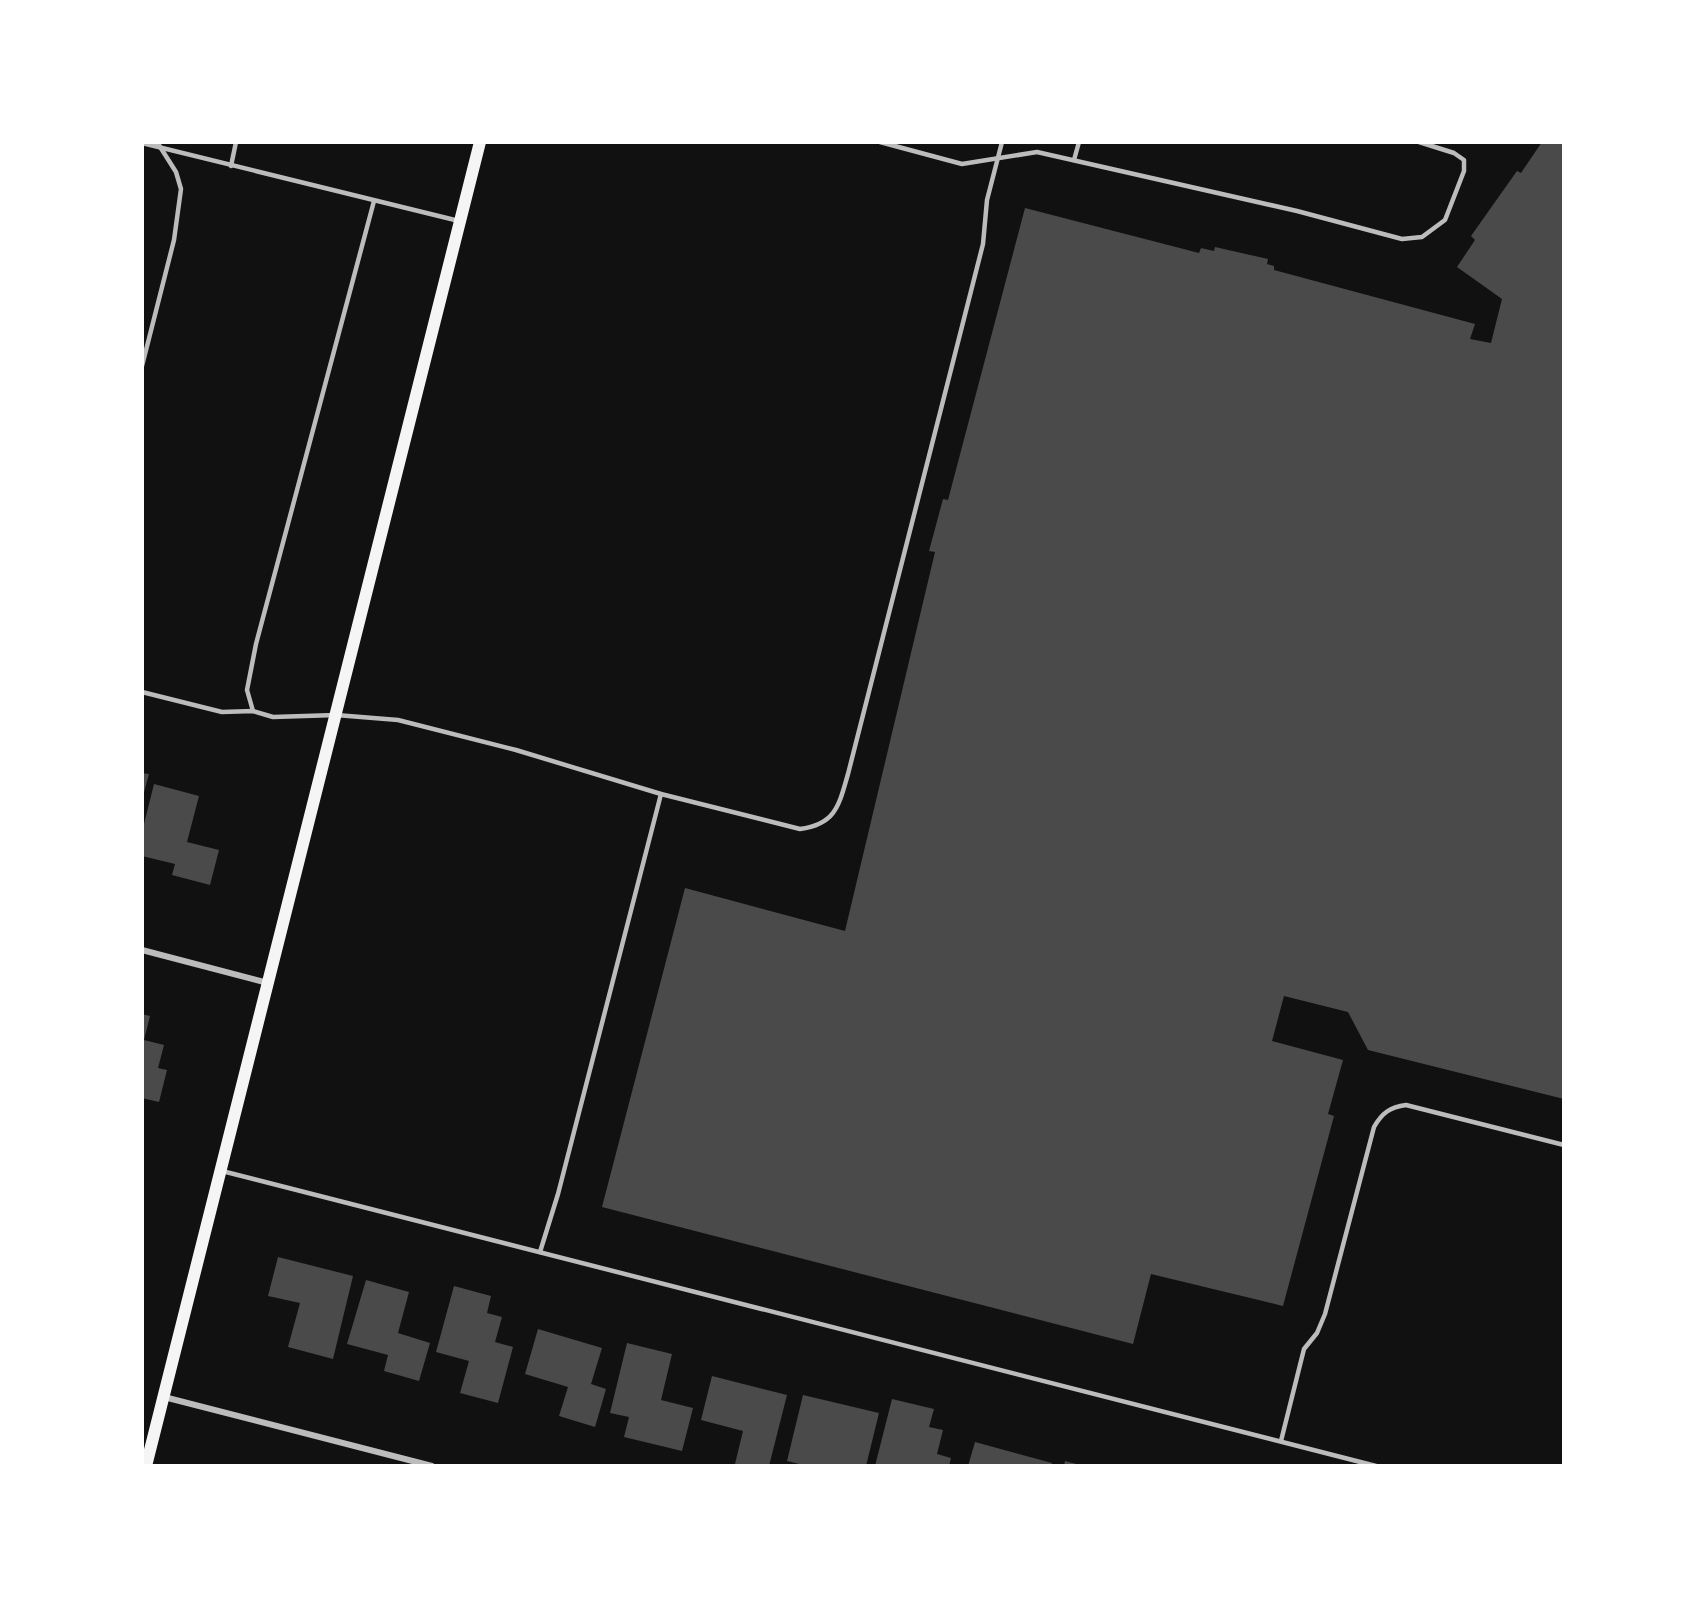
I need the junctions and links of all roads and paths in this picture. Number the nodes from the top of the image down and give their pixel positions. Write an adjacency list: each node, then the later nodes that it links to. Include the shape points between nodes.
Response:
1 (237, 142): 11 (lane)
2 (480, 142): 13 (main road)
3 (880, 142): 9 (lane, via 962,164)
4 (1002, 142): 9 (lane)
5 (1079, 142): 10 (lane)
6 (1419, 142): 10 (lane, via 1454,153 1464,160 1464,171 1445,220 1422,237 1402,239)
7 (142, 143): 8 (lane)
8 (158, 145): 11 (lane); 14 (lane, via 176,172 181,189 174,240)
9 (997, 159): 10 (lane, via 1037,152); 18 (lane, via 987,200 983,243 840,801 832,815 818,826 800,829)
10 (1074, 160)
11 (231, 166): 12 (lane)
12 (374, 201): 13 (lane); 16 (lane, via 256,644 247,690)
13 (459, 221): 17 (main road)
14 (142, 366)
15 (142, 692): 16 (lane, via 222,712)
16 (253, 711): 17 (lane, via 273,717)
17 (336, 715): 18 (lane, via 398,720 516,750); 20 (main road)
18 (661, 794): 23 (lane)
19 (142, 950): 20 (street)
20 (268, 983): 22 (main road)
21 (1563, 1145): 25 (lane, via 1406,1105 1382,1113 1374,1127 1325,1314 1304,1350)
22 (220, 1171): 23 (lane); 24 (main road)
23 (540, 1252): 25 (lane)
24 (164, 1397): 26 (main road); 27 (street)
25 (1281, 1441): 28 (lane)
26 (146, 1466)
27 (432, 1466)
28 (1377, 1466)

